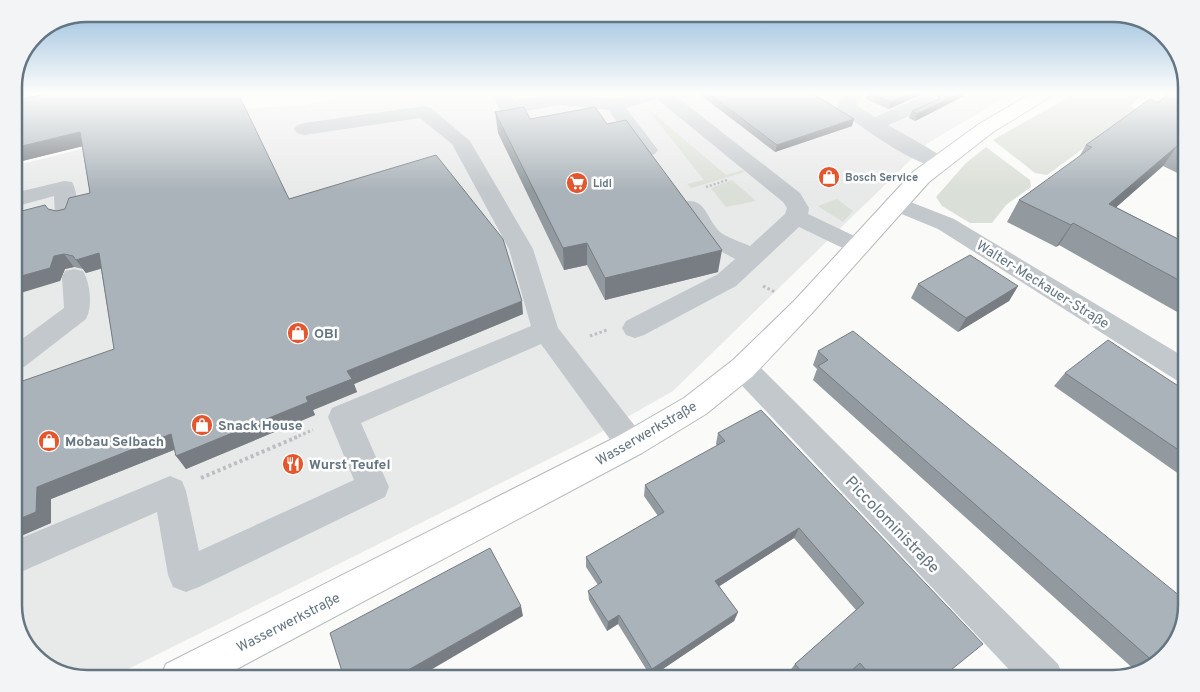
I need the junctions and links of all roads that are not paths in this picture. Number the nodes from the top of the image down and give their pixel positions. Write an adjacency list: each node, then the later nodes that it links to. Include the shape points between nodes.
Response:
1 (330, 125): 7 (street)
2 (441, 125): 19 (street, via 460,141 521,249)
3 (629, 125): 9 (street)
4 (701, 125): 14 (street, via 792,198 798,208)
5 (876, 125): 8 (street)
6 (990, 125): 8 (main road, Wasserwerkstraße)
7 (304, 129)
8 (939, 162): 12 (main road, Wasserwerkstraße)
9 (661, 169)
10 (679, 193): 16 (street, via 712,237)
11 (23, 198): 13 (street, via 64,187)
12 (895, 203): 15 (main road, Wasserwerkstraße); 21 (street, Walter-Meckauer-Straße, via 946,224)
13 (66, 215)
14 (796, 217): 15 (street); 16 (street)
15 (858, 246): 22 (main road, Wasserwerkstraße)
16 (744, 265): 18 (street, via 727,280)
17 (74, 277): 20 (street, via 77,312)
18 (635, 328)
19 (552, 340): 23 (street); 24 (street, via 343,417 373,488 186,575 170,491)
20 (23, 353)
21 (1178, 367)
22 (743, 368): 23 (main road, Wasserwerkstraße, via 695,406); 26 (street, Piccoloministraße)
23 (631, 444): 25 (main road, Wasserwerkstraße)
24 (23, 554)
25 (195, 670)
26 (1036, 670)

